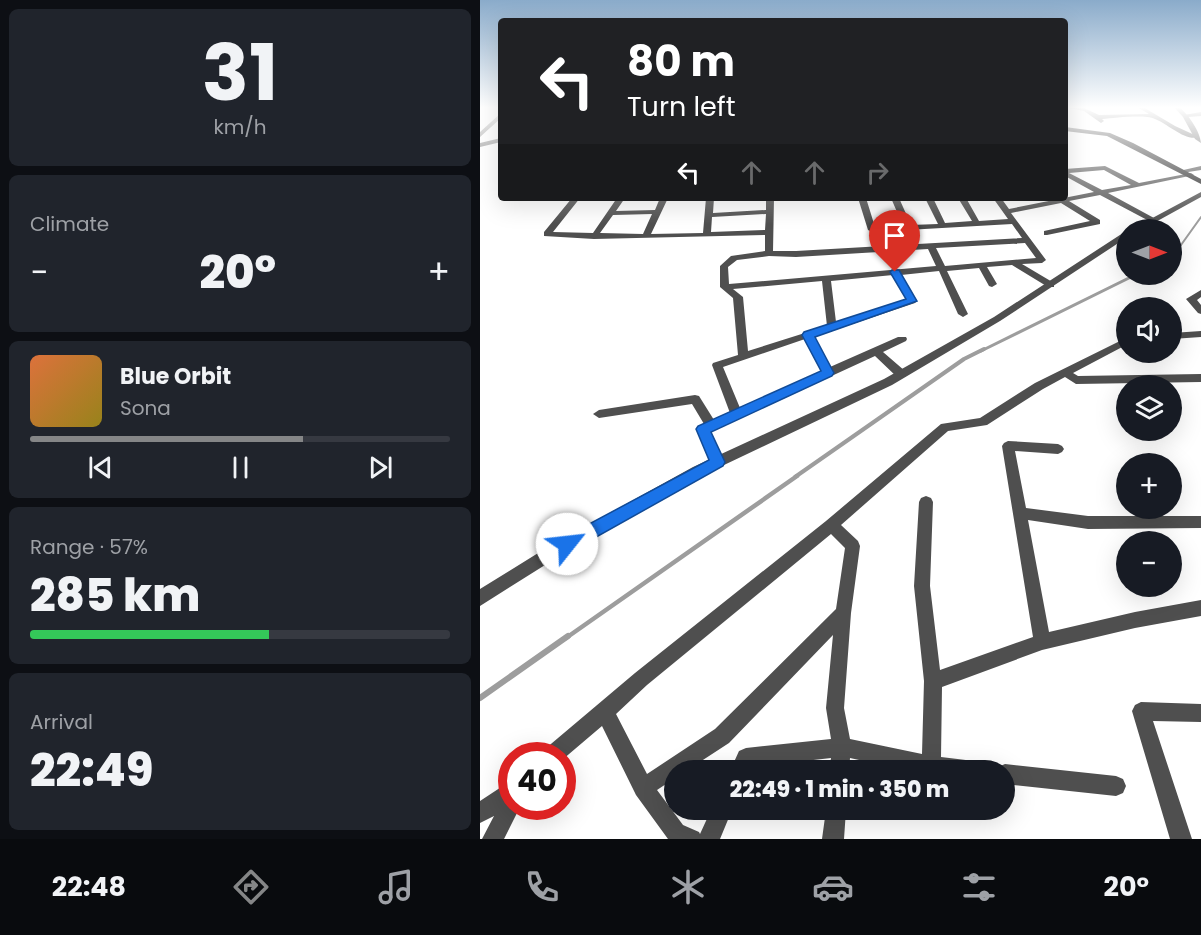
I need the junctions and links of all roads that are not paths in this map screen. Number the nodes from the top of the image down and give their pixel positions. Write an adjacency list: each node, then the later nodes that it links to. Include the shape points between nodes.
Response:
1 (1132, 146): 3 (main road)
2 (1201, 168): 3 (street)
3 (1182, 171): 6 (main road)
4 (1068, 172): 8 (street, via 1105,168)
5 (1068, 174): 9 (street)
6 (1191, 176): 7 (main road); 8 (street)
7 (1201, 182)
8 (1139, 186): 9 (street)
9 (1102, 193): 11 (street); 29 (street)
10 (1201, 194): 30 (street)
11 (1068, 198)
12 (574, 201): 39 (street, via 547,234)
13 (619, 201): 27 (street)
14 (662, 201): 25 (street)
15 (710, 201): 28 (street)
16 (770, 201): 26 (street)
17 (863, 201): 34 (street, via 872,230)
18 (896, 201): 34 (street)
19 (930, 201): 33 (street)
20 (964, 201): 32 (street)
21 (1000, 201): 24 (street)
22 (1051, 201): 24 (street)
23 (1063, 201): 36 (street, via 1097,222)
24 (1008, 211): 31 (street)
25 (657, 212): 27 (street); 37 (street)
26 (771, 212): 28 (street); 35 (street)
27 (610, 213): 39 (street)
28 (709, 215): 38 (street)
29 (1149, 219)
30 (1153, 219)
31 (1015, 221): 32 (street); 40 (street)
32 (977, 224): 33 (street)
33 (943, 226): 34 (street)
34 (908, 228)
35 (770, 232): 38 (street); 43 (street)
36 (1047, 233)
37 (646, 235): 38 (street); 39 (street)
38 (707, 235)
39 (594, 237)
40 (1028, 240): 42 (street); 44 (street, via 1042,260)
41 (1116, 242): 50 (street)
42 (930, 246): 43 (street); 46 (street)
43 (769, 253): 51 (street, via 727,262)
44 (1014, 263): 45 (street); 50 (street)
45 (982, 266): 46 (street); 49 (street)
46 (942, 268): 47 (street); 54 (street)
47 (895, 272): 48 (street); 55 (street, via 912,301)
48 (826, 278): 51 (street); 55 (street)
49 (992, 284)
50 (1051, 285): 65 (street)
51 (725, 287): 62 (street, via 738,297)
52 (1201, 293): 53 (street, via 1191,299)
53 (1201, 311)
54 (963, 314)
55 (832, 327): 57 (street)
56 (1201, 334): 58 (street)
57 (808, 335): 62 (street); 64 (street)
58 (1182, 335)
59 (902, 339): 61 (street)
60 (1116, 346): 63 (street)
61 (876, 351): 64 (street); 65 (street)
62 (743, 356): 68 (street, via 717,365)
63 (1065, 372): 66 (street, via 1076,380); 74 (street, via 983,422 945,427)
64 (828, 373): 68 (street)
65 (901, 374): 71 (street)
66 (1201, 378)
67 (598, 414): 69 (street, via 695,399)
68 (736, 414): 69 (street)
69 (711, 426): 71 (street, via 703,429)
70 (1058, 449): 73 (street, via 1008,446)
71 (717, 462): 76 (street, via 548,555)
72 (926, 502): 80 (street, via 922,586)
73 (1021, 513): 75 (street, via 1090,523); 79 (street)
74 (831, 525): 78 (street, via 853,546); 81 (street)
75 (1199, 526)
76 (480, 598)
77 (1201, 608): 79 (street)
78 (843, 613): 84 (street, via 835,708); 91 (street, via 722,736)
79 (1042, 642): 80 (street)
80 (933, 681): 88 (street)
81 (605, 712): 83 (street); 91 (street)
82 (1201, 713): 101 (street, via 1141,711)
83 (569, 742)
84 (842, 747): 85 (street); 86 (street); 87 (street)
85 (745, 760)
86 (840, 760)
87 (903, 760)
88 (931, 760)
89 (1015, 775): 90 (street)
90 (1116, 786)
91 (643, 788): 98 (street, via 676,833)
92 (498, 800): 93 (street)
93 (480, 813)
94 (503, 820): 97 (street)
95 (718, 820): 99 (street)
96 (835, 820): 100 (street)
97 (494, 839)
98 (692, 839)
99 (709, 839)
100 (833, 839)
101 (1181, 839)

